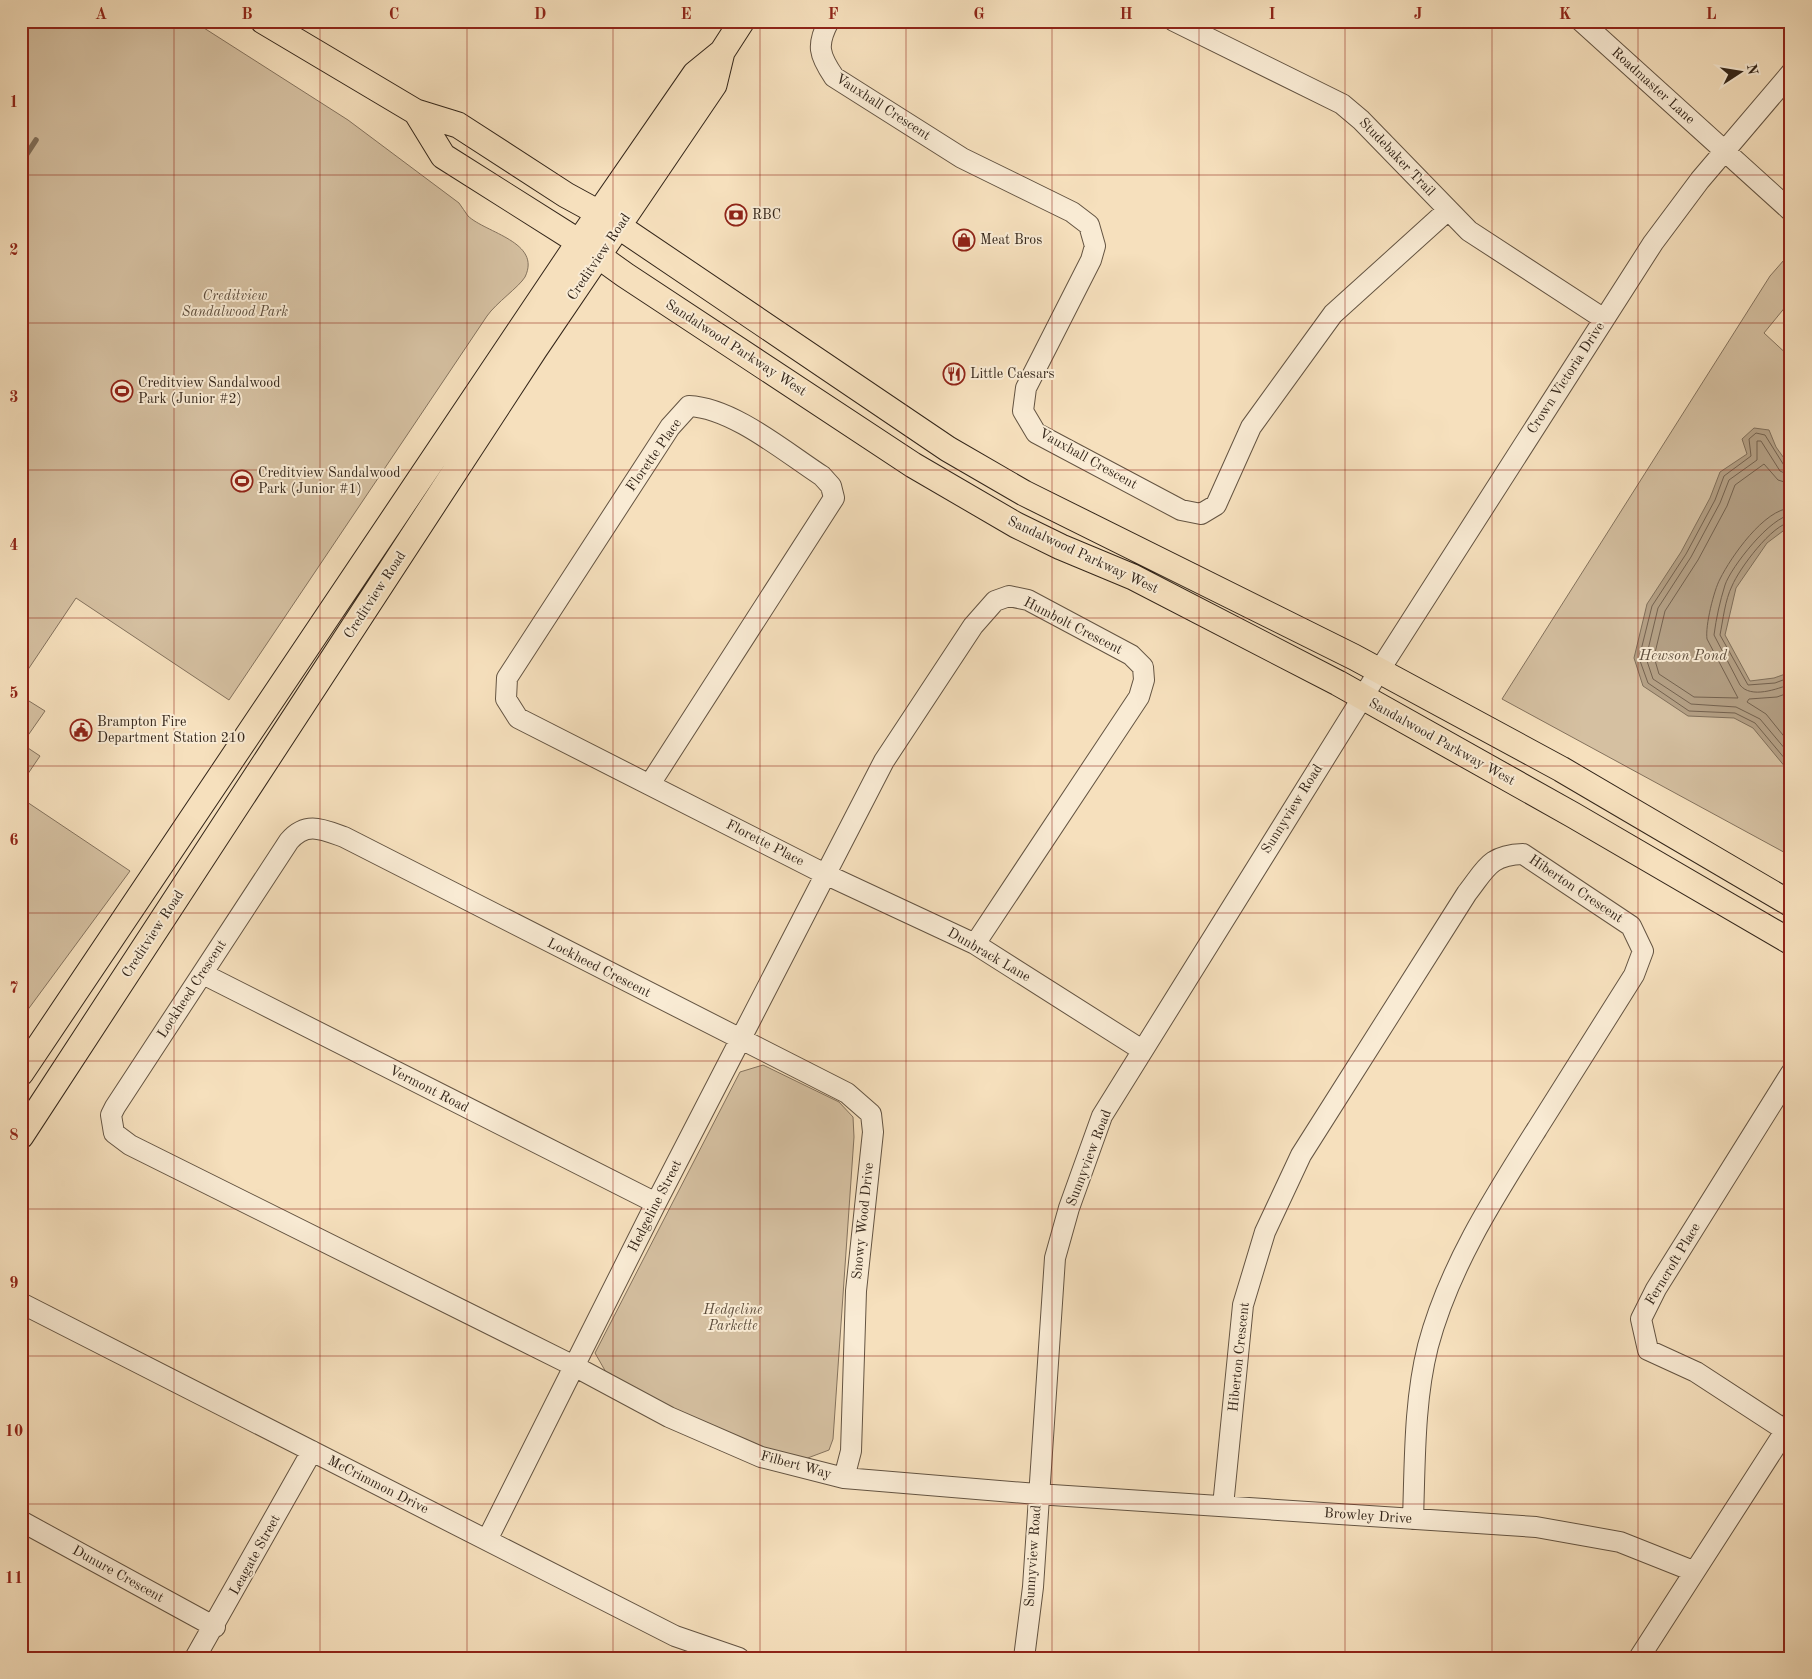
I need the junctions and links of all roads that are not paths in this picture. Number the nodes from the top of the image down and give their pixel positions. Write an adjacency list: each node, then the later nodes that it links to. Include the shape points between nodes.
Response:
1 (263, 21): 7 (main road, Sandalwood Parkway West)
2 (742, 21): 11 (main road, Creditview Road, via 722,52 695,74)
3 (829, 21): 9 (street, Vauxhall Crescent, via 820,44 822,56 834,77 962,158 1072,212 1089,225 1095,246 1091,260 1026,388 1024,411 1036,433 1181,510 1201,514 1216,505 1251,427 1333,314)
4 (1174, 21): 9 (street, Studebaker Trail, via 1342,104)
5 (1581, 21): 8 (street, Roadmaster Lane)
6 (1791, 73): 8 (street, Crown Victoria Drive)
7 (416, 112): 11 (main road, Sandalwood Parkway West, via 458,126); 12 (main road, Sandalwood Parkway West, via 443,156)
8 (1724, 151): 10 (street, Roadmaster Lane); 14 (street, Crown Victoria Drive, via 1672,216)
9 (1448, 210): 14 (street, Studebaker Trail, via 1485,243)
10 (1791, 211)
11 (609, 220): 12 (main road, Creditview Road); 13 (main road, Creditview Road); 15 (main road, Sandalwood Parkway West)
12 (579, 242): 13 (main road, Sandalwood Parkway West); 27 (main road, Creditview Road)
13 (599, 256): 16 (main road, Sandalwood Parkway West); 29 (main road, Creditview Road)
14 (1604, 319): 17 (street, Crown Victoria Drive)
15 (948, 449): 16 (main road, via 935,461); 17 (main road, Sandalwood Parkway West, via 1075,520)
16 (913, 465): 18 (main road, Sandalwood Parkway West, via 1016,525 1133,577)
17 (1379, 671): 18 (street, Crown Victoria Drive); 21 (main road, Sandalwood Parkway West, via 1561,770)
18 (1362, 697): 22 (main road, Sandalwood Parkway West); 26 (street, Sunnyview Road)
19 (650, 784): 19 (street, Florette Place, via 834,498 831,486 822,476 725,413 698,407 689,406 670,427 507,678 506,700 518,718); 20 (street, Florette Place)
20 (827, 874): 23 (street, Dunbrack Lane); 23 (street, Humbolt Crescent, via 884,761 972,626 995,601 1009,596 1028,600 1131,655 1142,667 1144,680 1139,697); 25 (street, Hedgeline Street)
21 (1791, 904)
22 (1791, 942)
23 (974, 944): 26 (street, Dunbrack Lane)
24 (202, 974): 25 (street, Lockheed Crescent, via 289,841 298,831 318,828 344,837); 30 (street, Vermont Road); 32 (street, Lockheed Crescent, via 115,1107 111,1115 114,1133 130,1145)
25 (741, 1040): 30 (street, Hedgeline Street); 35 (street, Snowy Wood Drive, via 847,1093 870,1114 873,1132 856,1291 851,1451)
26 (1142, 1050): 36 (street, Sunnyview Road, via 1102,1116 1068,1208 1055,1258)
27 (21, 1073)
28 (1791, 1073): 33 (street, Ferncroft Place, via 1656,1289 1642,1319 1648,1350 1696,1372)
29 (21, 1136)
30 (656, 1203): 32 (street, Hedgeline Street)
31 (21, 1303): 34 (street, McCrimmon Drive)
32 (574, 1366): 35 (street, Filbert Way, via 669,1417 762,1457); 40 (street, Hedgeline Street)
33 (1788, 1426): 41 (street, Ferncroft Place)
34 (312, 1451): 40 (street, McCrimmon Drive); 42 (street, Leagate Street)
35 (844, 1478): 36 (street, Filbert Way)
36 (1038, 1494): 37 (street, Browley Drive); 45 (street, Sunnyview Road, via 1033,1587)
37 (1224, 1506): 38 (street, Browley Drive); 38 (street, Hiberton Crescent, via 1243,1304 1265,1232 1301,1156 1467,894 1492,861 1506,854 1523,854 1631,926 1643,951 1634,975 1514,1166 1460,1260 1440,1309 1428,1347 1417,1418)
38 (1412, 1519): 41 (street, Browley Drive, via 1536,1526 1610,1540)
39 (21, 1521): 42 (street, Dunure Crescent)
40 (487, 1540): 44 (street, McCrimmon Drive, via 675,1636)
41 (1693, 1571): 46 (street, Ferncroft Place)
42 (215, 1626): 43 (street, Leagate Street)
43 (195, 1658)
44 (739, 1658)
45 (1024, 1658)
46 (1638, 1658)

